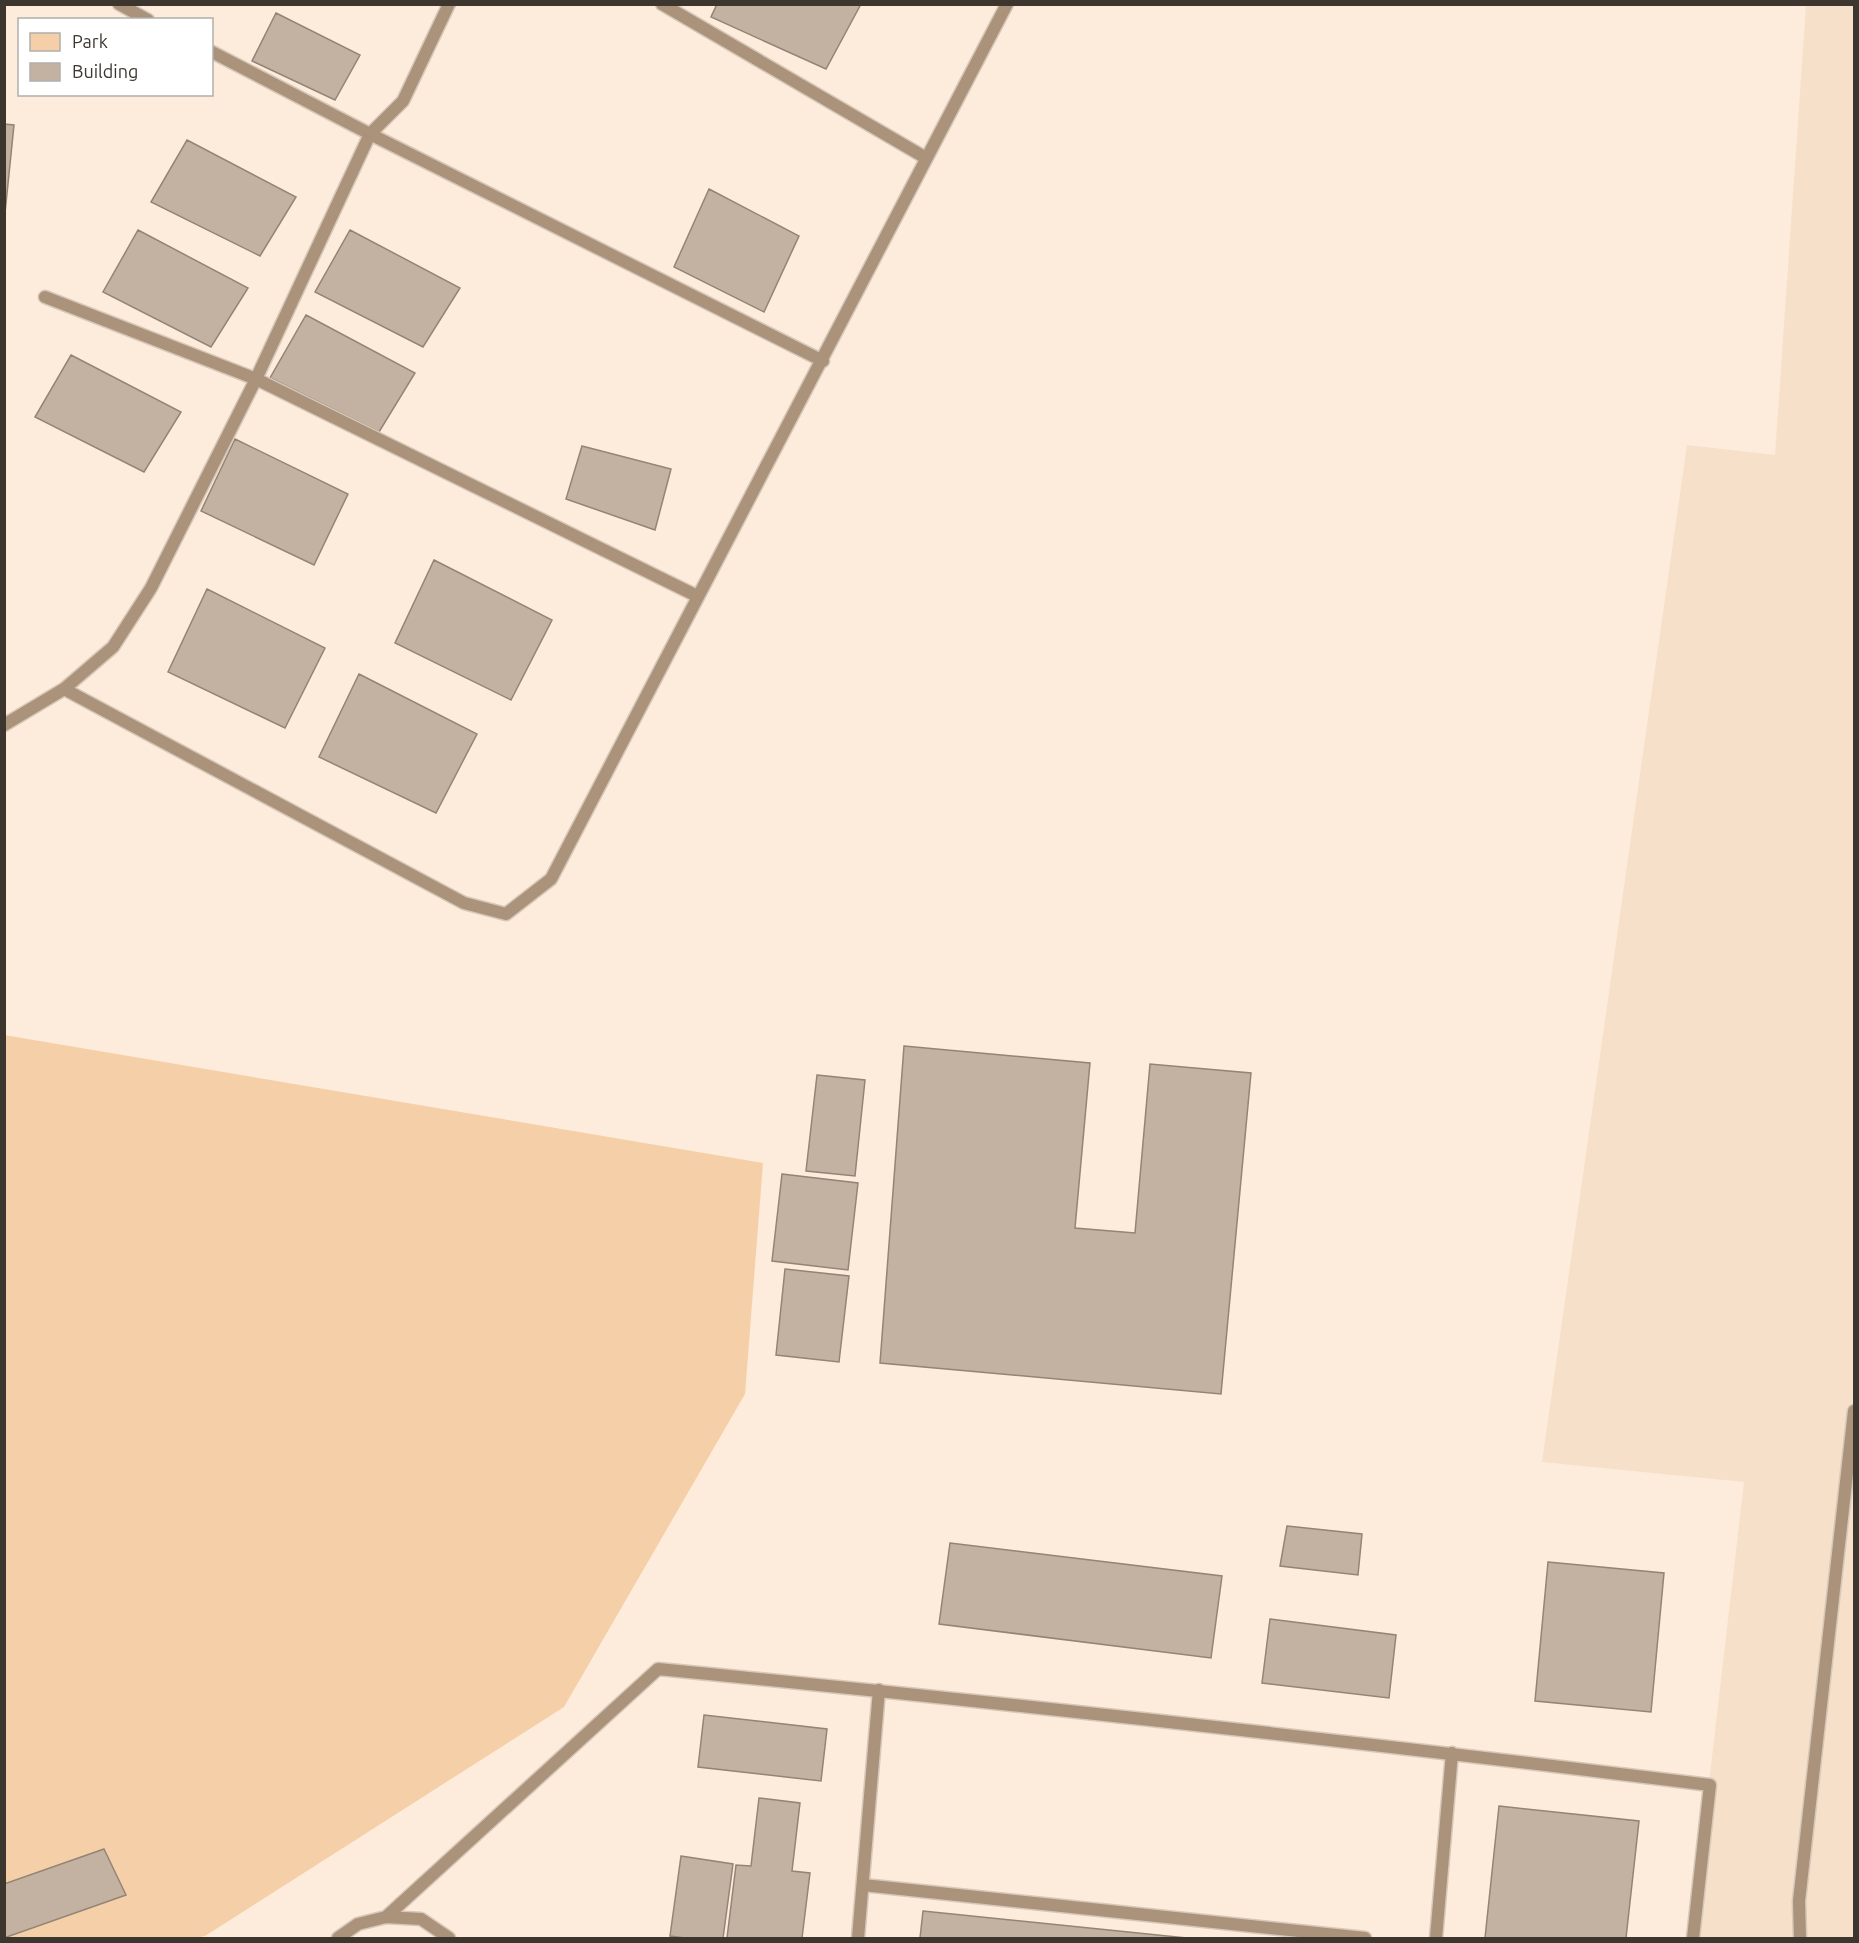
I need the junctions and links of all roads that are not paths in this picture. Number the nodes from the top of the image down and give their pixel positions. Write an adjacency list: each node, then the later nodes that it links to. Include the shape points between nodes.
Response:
1 (119, 4): 5 (lane)
2 (449, 4): 7 (lane, via 403,102)
3 (662, 4): 8 (lane)
4 (1007, 4): 8 (lane)
5 (144, 18)
6 (213, 53): 7 (lane)
7 (370, 134): 10 (lane); 11 (lane)
8 (926, 158): 10 (lane)
9 (45, 297): 11 (lane)
10 (823, 360): 12 (lane)
11 (256, 379): 12 (lane); 13 (lane, via 151,588 113,647)
12 (698, 596): 13 (lane, via 551,879 506,914 464,903)
13 (64, 689): 14 (lane)
14 (4, 724)
15 (1854, 1411): 26 (lane, via 1799,1901)
16 (879, 1690): 17 (lane); 18 (lane); 19 (lane, via 658,1669)
17 (1452, 1753): 24 (lane); 25 (lane, via 1710,1785)
18 (863, 1885): 22 (lane); 23 (lane)
19 (386, 1917): 20 (lane, via 358,1924); 21 (lane, via 421,1918)
20 (339, 1938)
21 (448, 1938)
22 (858, 1938)
23 (1365, 1938)
24 (1436, 1938)
25 (1693, 1938)
26 (1800, 1938)

